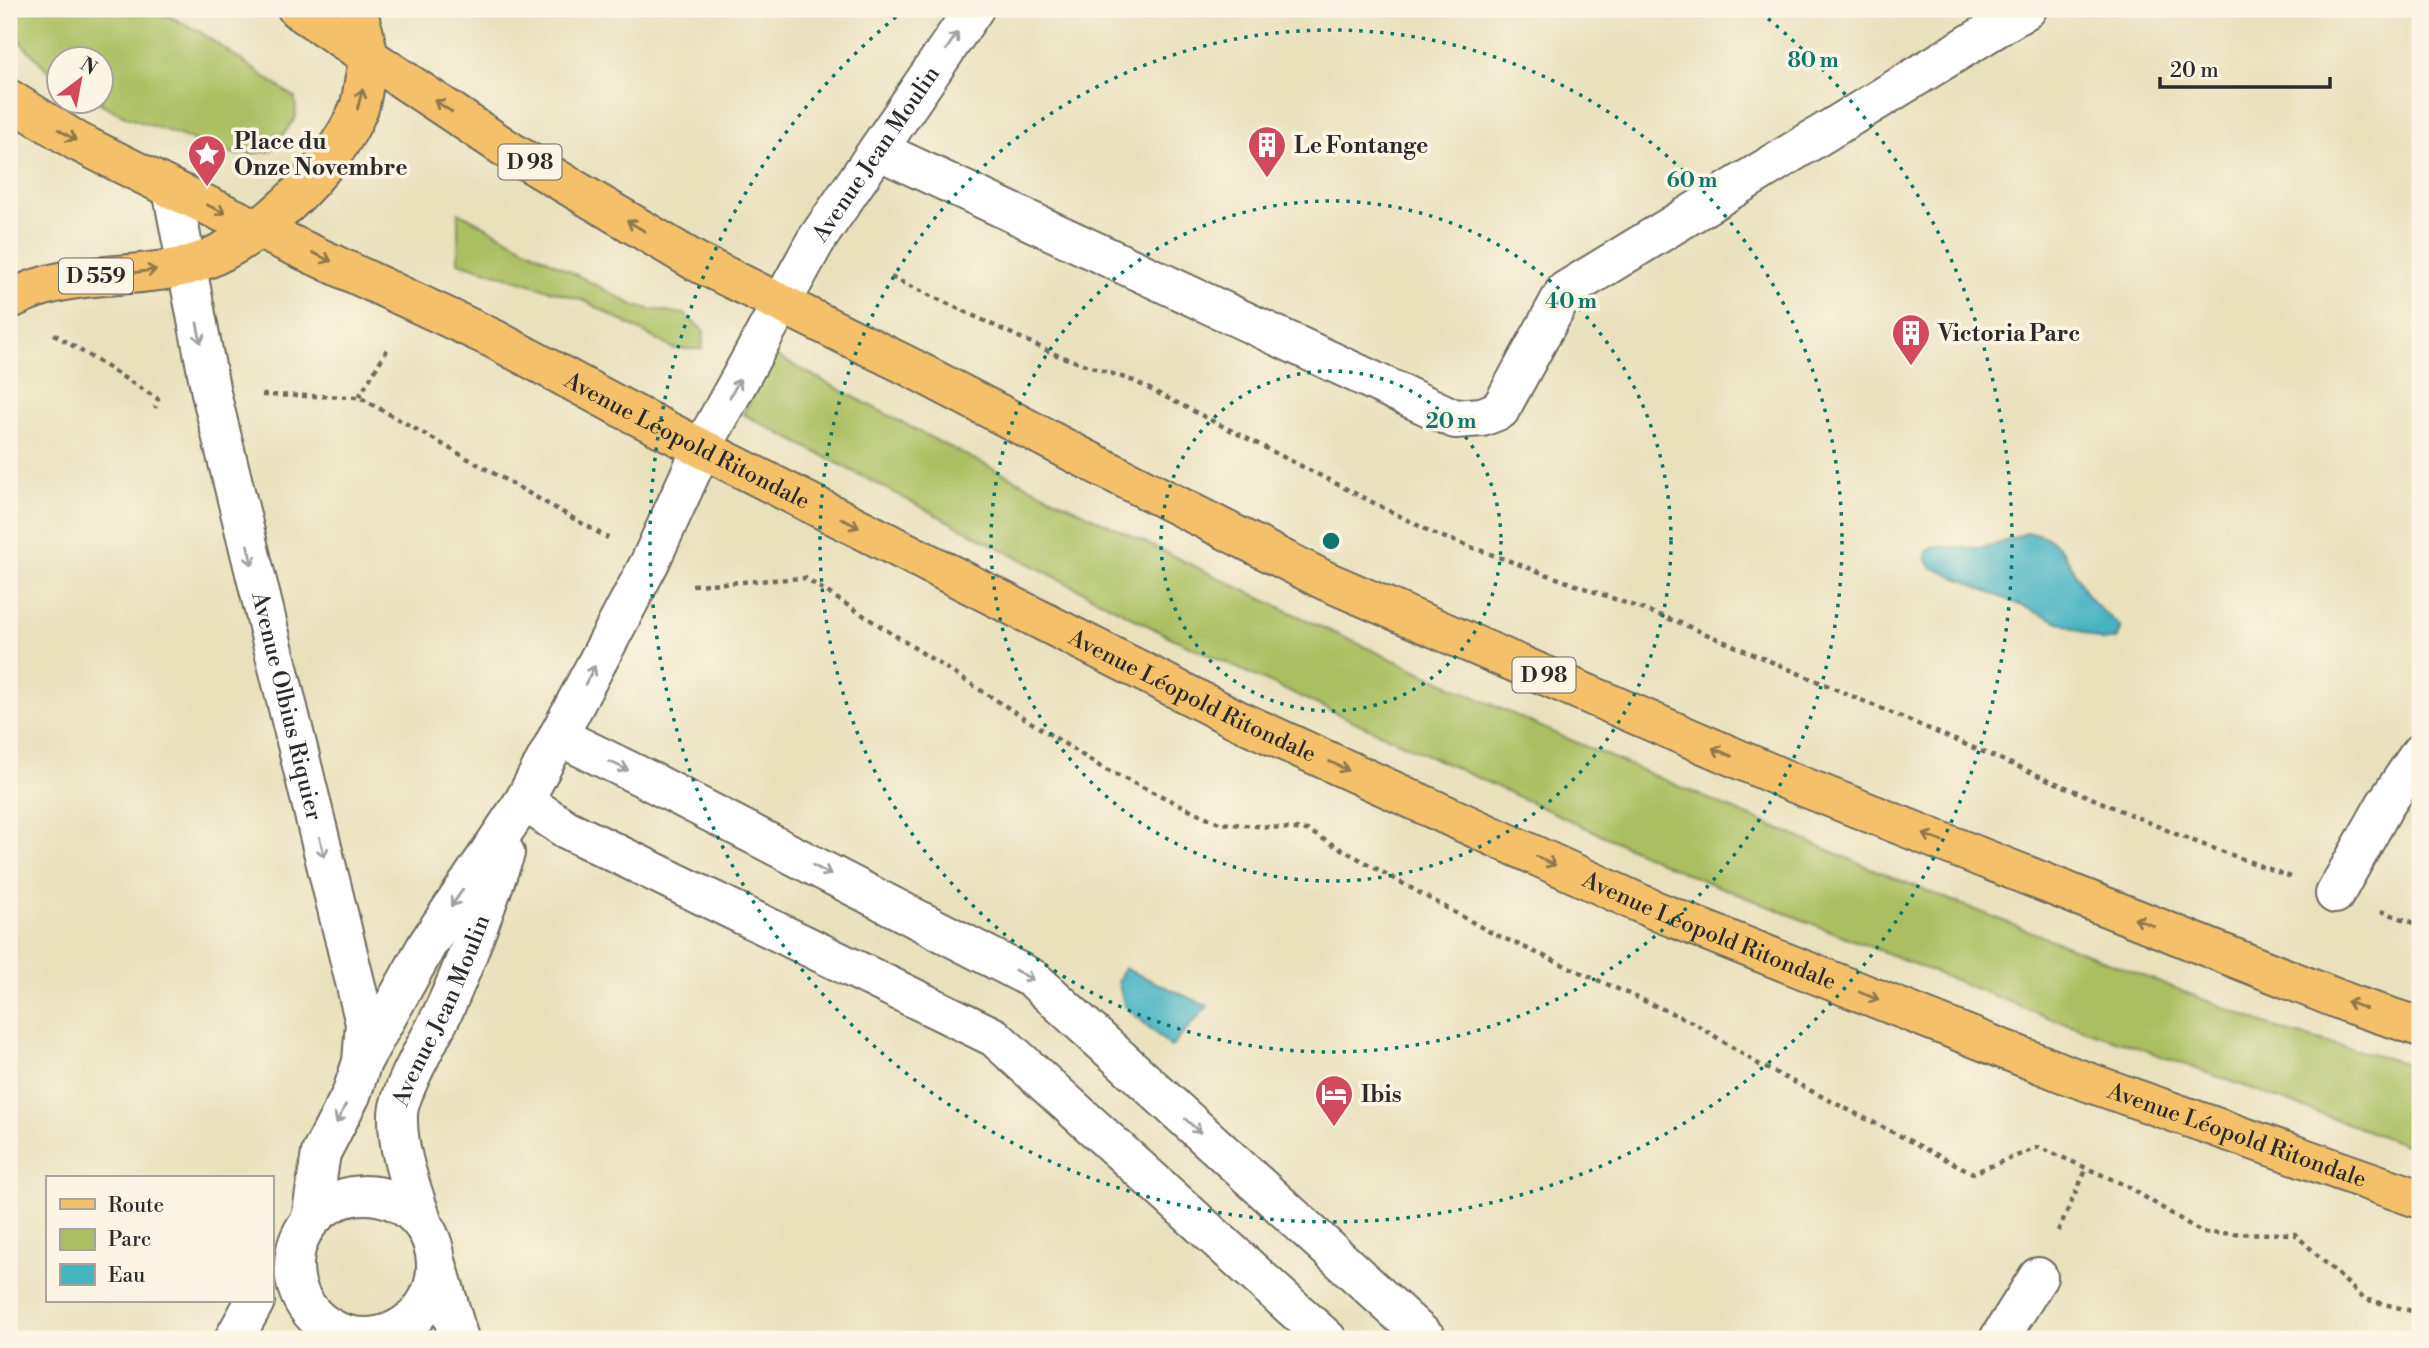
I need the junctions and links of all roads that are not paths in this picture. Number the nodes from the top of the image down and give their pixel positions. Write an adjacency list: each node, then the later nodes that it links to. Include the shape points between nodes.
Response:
1 (297, 9): 5 (main road, D 98)
2 (357, 9): 5 (main road)
3 (974, 9): 7 (street, Avenue Jean Moulin, one-way to 3)
4 (2027, 9): 7 (street, via 1565,291 1500,410 1482,417 1455,419)
5 (368, 57): 9 (main road, D 559, one-way to 5, via 315,176 346,135 360,106); 12 (main road, D 98, one-way to 5, via 695,261 510,151)
6 (9, 99): 8 (main road, Avenue Léopold Ritondale, one-way to 8, via 78,142)
7 (878, 150): 12 (street, Avenue Jean Moulin, via 815,242)
8 (172, 189): 9 (main road, Avenue Léopold Ritondale, one-way to 9); 10 (street, Avenue Olbius Riquier)
9 (260, 229): 10 (main road, D 559, via 223,252); 13 (main road, Avenue Léopold Ritondale, one-way to 13, via 494,339)
10 (186, 266): 11 (main road, D 559, one-way to 10, via 43,285 83,276); 19 (street, Avenue Olbius Riquier, one-way to 19, via 213,403 365,1023)
11 (9, 300)
12 (782, 304): 13 (street, Avenue Jean Moulin, one-way to 12); 18 (main road, D 98, one-way to 12, via 1789,781 1324,580)
13 (702, 448): 14 (street, Avenue Jean Moulin, one-way to 13, via 650,562); 20 (main road, Avenue Léopold Ritondale, one-way to 20, via 1236,719 1659,912 2068,1075)
14 (558, 736): 16 (street, Avenue Jean Moulin); 30 (street, one-way to 30, via 1033,979)
15 (2420, 753): 17 (street)
16 (524, 801): 19 (street, Avenue Jean Moulin, one-way to 19, via 432,936); 22 (street, Avenue Jean Moulin, via 463,966 398,1112 399,1142); 29 (street, via 566,829 994,1037)
17 (2335, 894)
18 (2420, 1027)
19 (362, 1062): 21 (street, Avenue Olbius Riquier, one-way to 21, via 351,1095 321,1153)
20 (2420, 1199)
21 (303, 1233): 22 (street, via 320,1209 340,1198 362,1194 385,1197 406,1207); 23 (street); 26 (street, via 293,1270 298,1293 310,1312 329,1327 352,1336)
22 (429, 1241): 26 (street, via 436,1270 431,1294 418,1314 399,1329); 28 (street)
23 (273, 1274)
24 (2038, 1277): 31 (street)
25 (254, 1302): 27 (street)
26 (378, 1337)
27 (234, 1339)
28 (459, 1339)
29 (1327, 1339)
30 (1427, 1339)
31 (1999, 1339)

